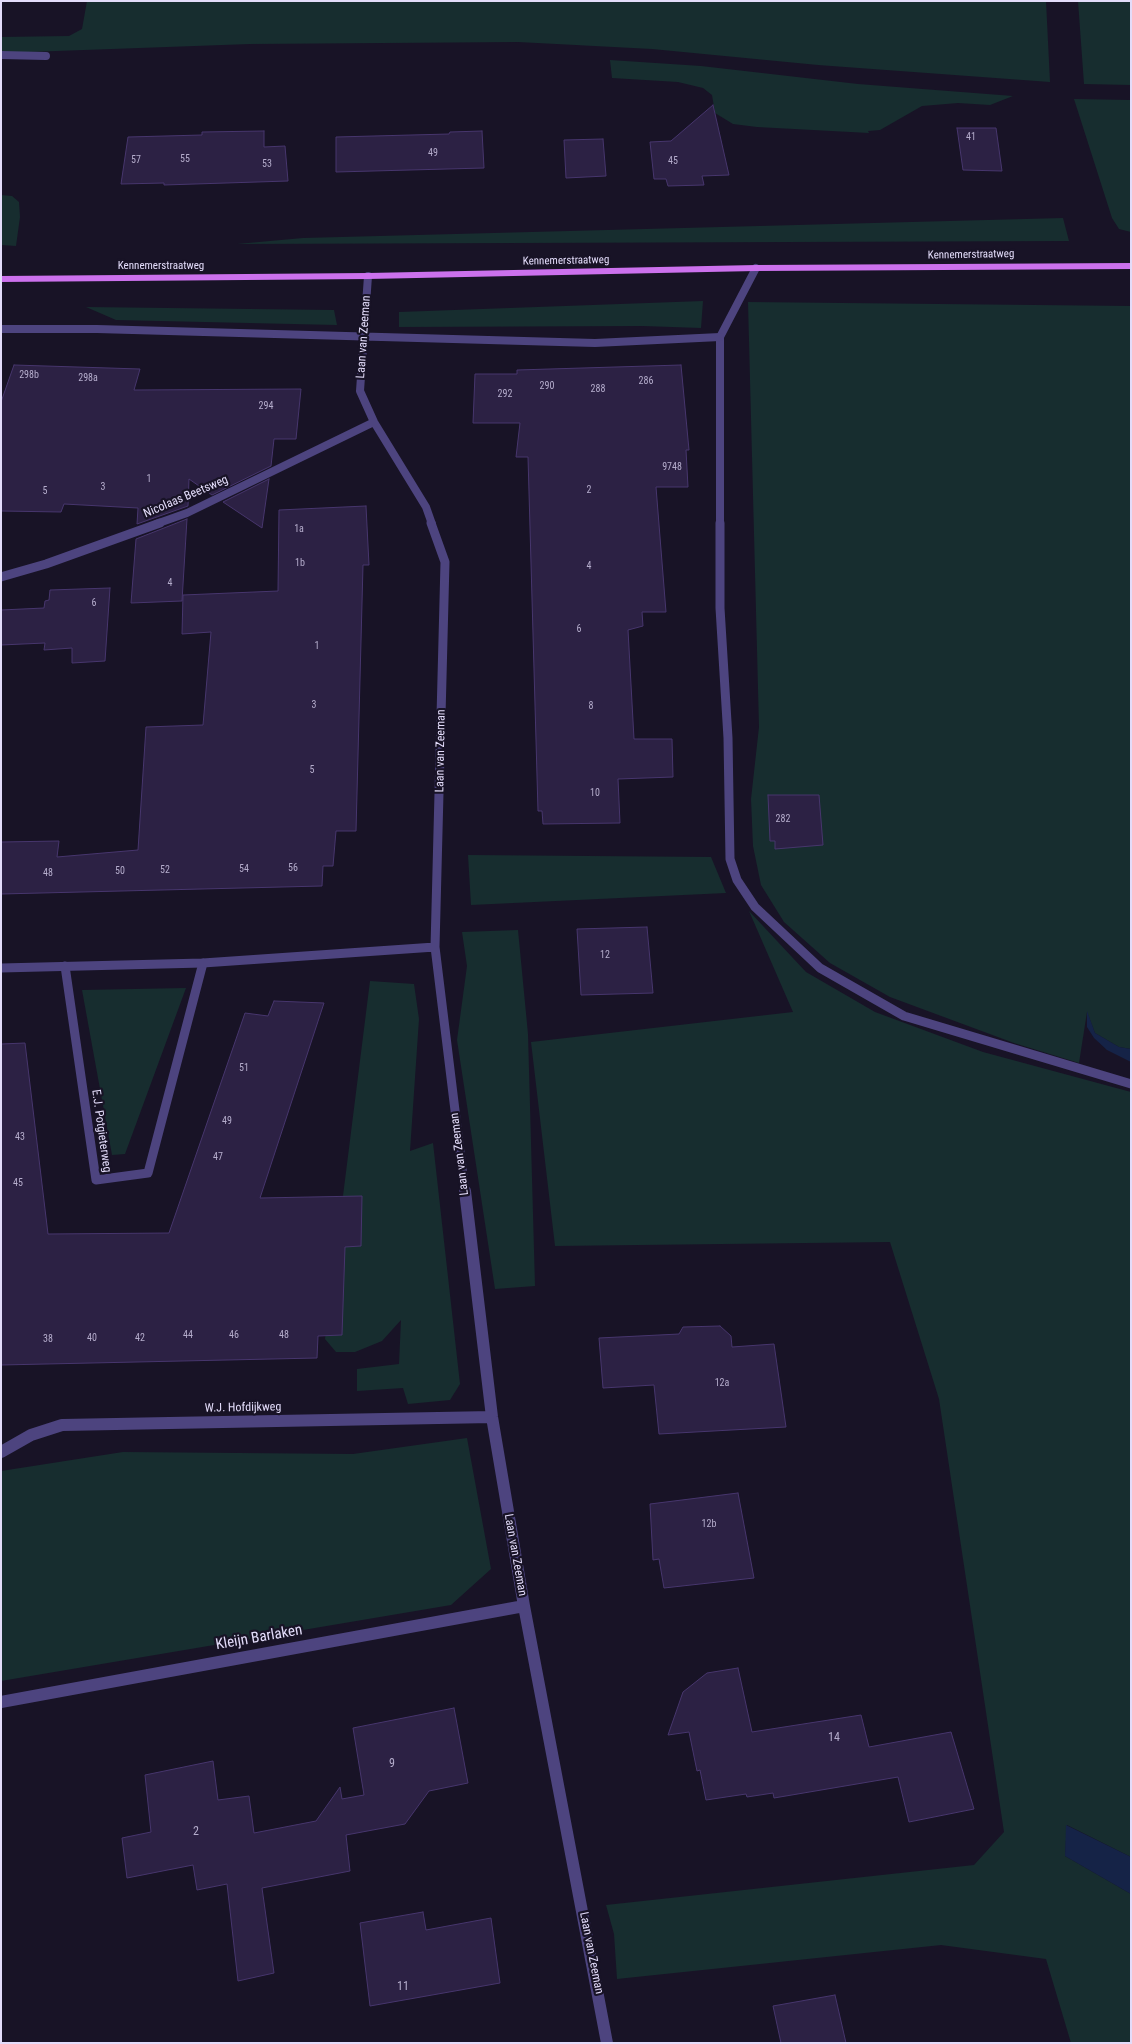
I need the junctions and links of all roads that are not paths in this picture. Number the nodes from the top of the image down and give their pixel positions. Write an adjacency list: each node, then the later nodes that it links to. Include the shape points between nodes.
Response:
1 (1, 55): 2 (street)
2 (46, 56)
3 (1131, 266): 4 (main road, Kennemerstraatweg)
4 (756, 268): 5 (main road, Kennemerstraatweg); 8 (street)
5 (368, 276): 6 (main road, Kennemerstraatweg); 9 (street, Laan van Zeeman)
6 (1, 279)
7 (1, 329): 9 (street)
8 (720, 337): 9 (street, via 595,343); 16 (street, via 720,608 728,738 730,859 737,880 755,907 820,968 904,1016)
9 (363, 338): 10 (street, Laan van Zeeman, via 360,391)
10 (374, 422): 11 (street, Nicolaas Beetsweg, via 187,513); 12 (street, Laan van Zeeman, via 426,507 445,562)
11 (1, 577)
12 (435, 947): 13 (street); 17 (street, Laan van Zeeman)
13 (203, 963): 14 (street); 14 (street, E.J. Potgieterweg, via 148,1173 96,1180)
14 (65, 966): 15 (street)
15 (1, 968)
16 (1131, 1084)
17 (492, 1417): 18 (street, W.J. Hofdijkweg, via 62,1425 32,1435); 19 (street, Laan van Zeeman)
18 (1, 1452)
19 (524, 1606): 20 (street, Kleijn Barlaken); 21 (street, Laan van Zeeman)
20 (1, 1702)
21 (607, 2043)

